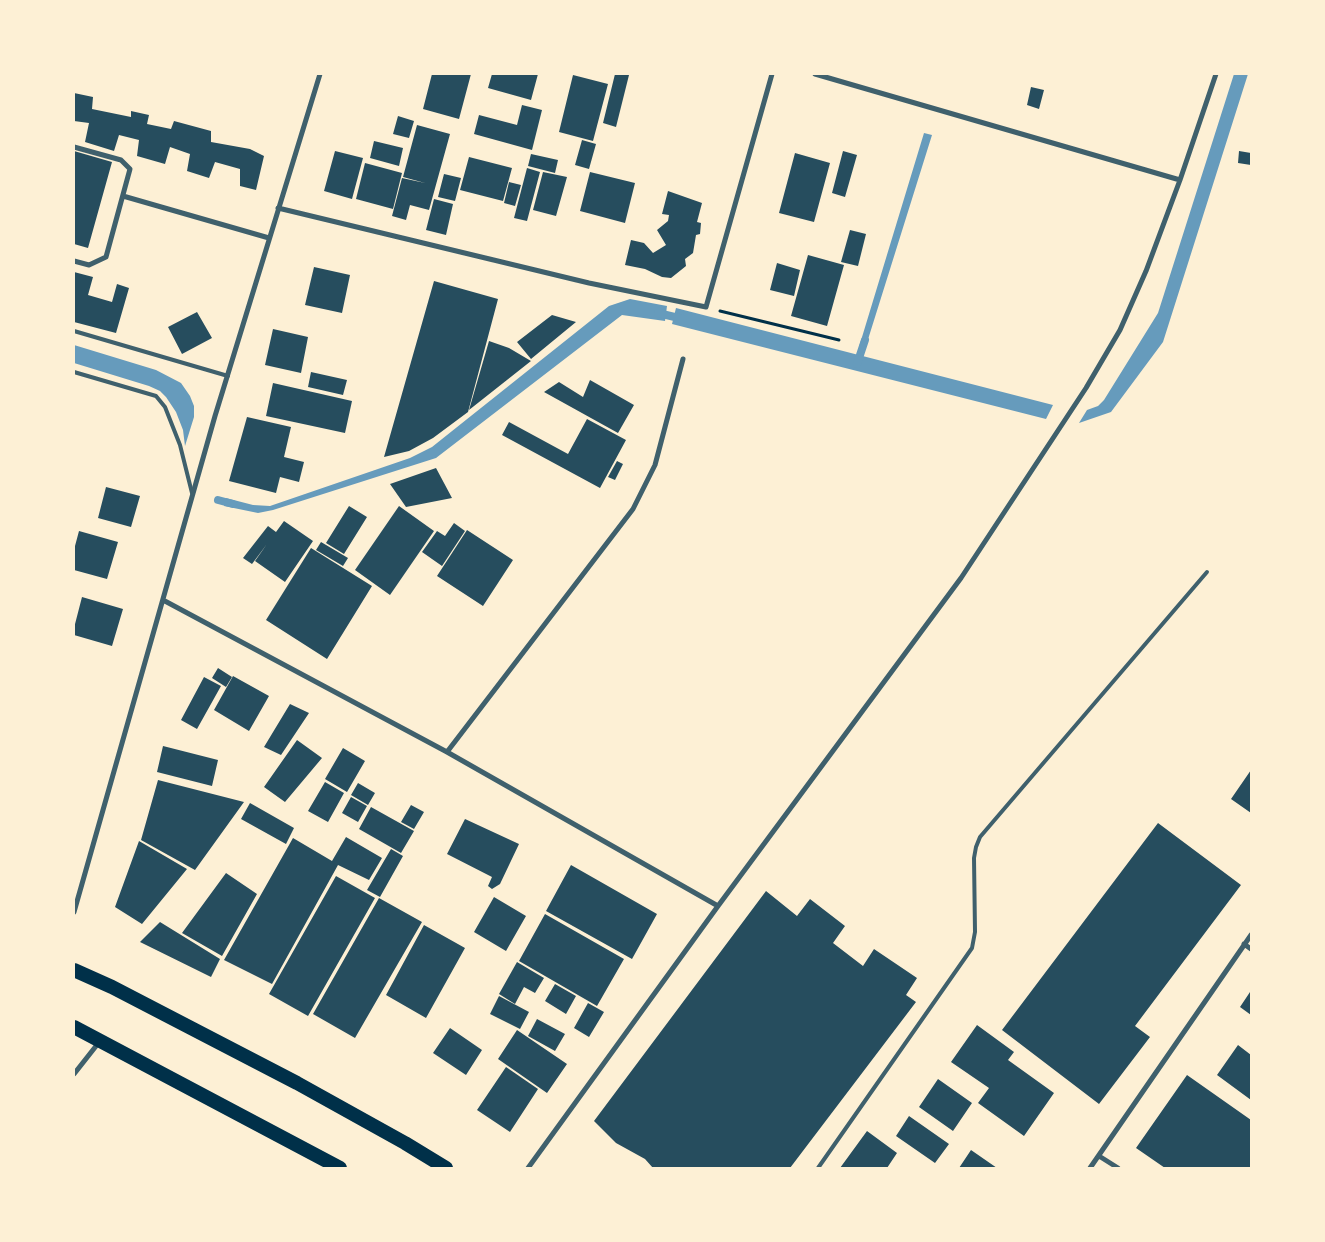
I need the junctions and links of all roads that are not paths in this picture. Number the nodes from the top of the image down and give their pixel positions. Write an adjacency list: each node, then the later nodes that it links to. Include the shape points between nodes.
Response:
1 (320, 74): 8 (street)
2 (772, 74): 8 (street, via 706,307 589,283)
3 (815, 74): 6 (street)
4 (1216, 74): 6 (street)
5 (74, 147): 7 (street, via 121,160 130,169)
6 (1180, 180): 19 (street, via 1120,330 1086,388 961,578)
7 (123, 196): 9 (street); 10 (street, via 106,257 89,266)
8 (278, 208): 9 (street)
9 (269, 238): 14 (street)
10 (74, 262)
11 (74, 331): 14 (lane)
12 (683, 359): 18 (street, via 655,465 633,509)
13 (74, 372): 15 (lane, via 156,396 165,407 180,445)
14 (228, 376): 15 (street)
15 (193, 496): 17 (street)
16 (1207, 572): 32 (lane, via 980,836 974,858 975,932 972,948)
17 (163, 600): 18 (street); 20 (street)
18 (447, 752): 19 (street)
19 (718, 906): 31 (street)
20 (74, 912)
21 (1251, 935): 22 (street)
22 (1244, 944): 23 (street); 28 (street)
23 (1251, 949)
24 (74, 970): 30 (highway, via 297,1083)
25 (74, 1027): 26 (highway)
26 (101, 1040): 27 (street); 29 (highway)
27 (74, 1074)
28 (1099, 1156): 33 (street); 34 (street)
29 (340, 1168)
30 (446, 1168)
31 (528, 1168)
32 (818, 1168)
33 (1090, 1168)
34 (1118, 1168)

